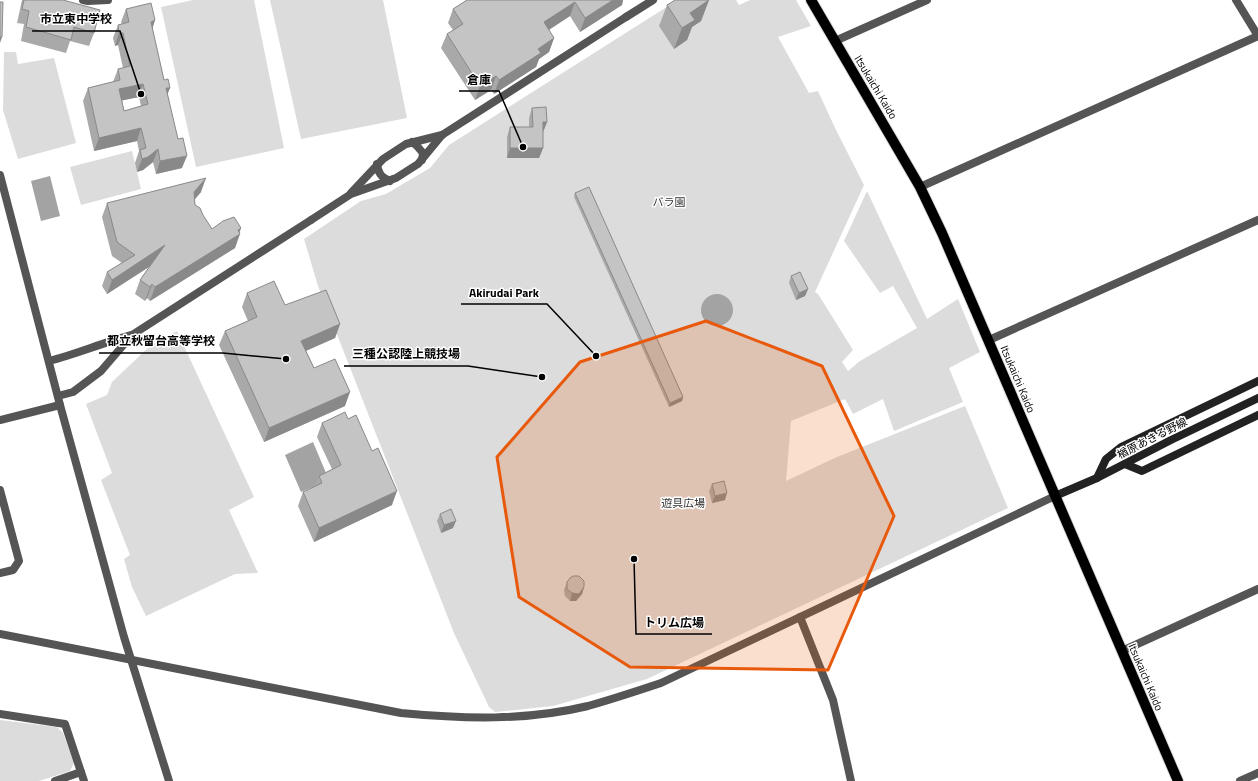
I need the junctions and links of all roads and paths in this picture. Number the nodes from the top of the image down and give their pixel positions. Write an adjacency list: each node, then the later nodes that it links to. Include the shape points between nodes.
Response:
1 (83, 0): 2 (street)
2 (108, 0)
3 (653, 0): 7 (street)
4 (811, 0): 9 (main road, Itsukaichi Kaido)
5 (927, 0): 9 (street)
6 (1236, 0): 8 (street)
7 (643, 3): 10 (street, via 626,18)
8 (1258, 36): 16 (street)
9 (835, 41): 16 (main road, Itsukaichi Kaido)
10 (442, 135): 11 (street); 12 (street)
11 (412, 142): 12 (street, via 423,154); 13 (street)
12 (422, 160): 15 (street)
13 (377, 164): 15 (street, via 378,172); 17 (street)
14 (0, 175): 21 (street)
15 (390, 181): 17 (street)
16 (920, 187): 20 (main road, Itsukaichi Kaido)
17 (351, 194): 19 (street)
18 (1258, 220): 20 (street)
19 (132, 336): 21 (street); 23 (street, via 101,371 73,392)
20 (988, 340): 31 (main road, Itsukaichi Kaido)
21 (49, 361): 23 (street)
22 (1258, 381): 29 (main road, via 1121,446 1106,459)
23 (58, 396): 25 (street)
24 (1258, 398): 28 (main road, 楢原あきる野線)
25 (60, 405): 27 (street); 37 (street)
26 (1258, 415): 28 (main road, via 1142,471)
27 (0, 420)
28 (1125, 464): 29 (main road, 楢原あきる野線)
29 (1097, 478): 31 (main road, 楢原あきる野線)
30 (0, 490): 32 (street, via 19,562 13,570)
31 (1056, 496): 34 (street); 36 (main road, Itsukaichi Kaido)
32 (0, 573)
33 (1258, 589): 36 (street)
34 (800, 617): 37 (street, via 661,682 614,698 539,715 494,718 401,713); 44 (street, via 833,700)
35 (0, 634): 37 (street)
36 (1122, 651): 45 (main road, Itsukaichi Kaido)
37 (131, 659): 43 (street)
38 (0, 714): 39 (street, via 65,724)
39 (81, 772): 41 (street); 42 (street)
40 (1258, 773): 46 (street)
41 (55, 781)
42 (84, 781)
43 (170, 781)
44 (851, 781)
45 (1178, 781)
46 (1240, 781)

